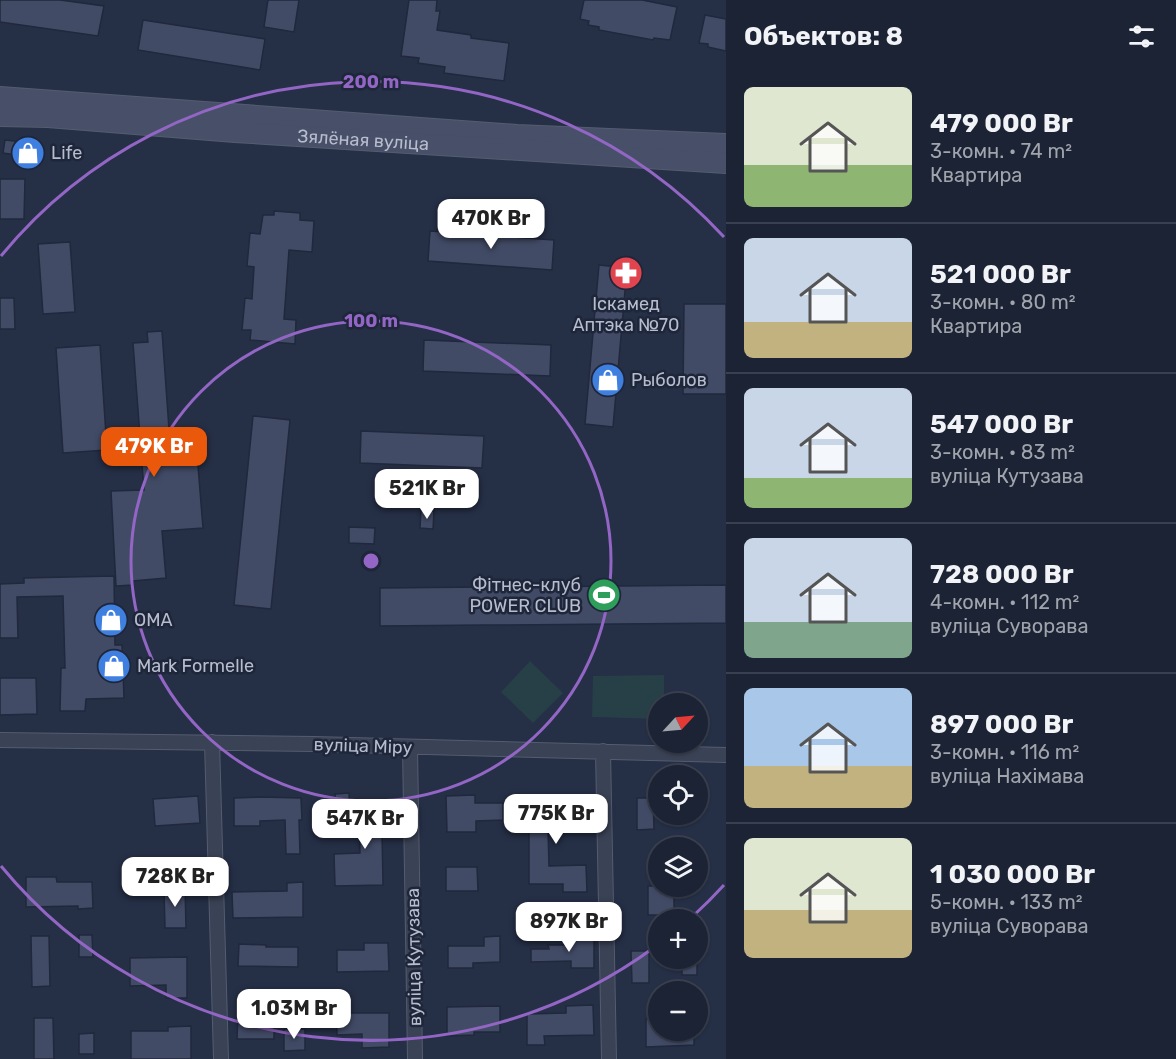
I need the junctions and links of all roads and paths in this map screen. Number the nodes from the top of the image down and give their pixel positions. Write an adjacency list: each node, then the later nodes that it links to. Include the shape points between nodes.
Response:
1 (0, 97): 3 (main road, Зялёная вуліца)
2 (0, 116): 3 (main road, Зялёная вуліца, via 346,138)
3 (516, 142): 4 (main road, Зялёная вуліца); 5 (main road, Зялёная вуліца)
4 (726, 144)
5 (726, 164)
6 (0, 740): 7 (street, вуліца Міру)
7 (212, 742): 8 (street, вуліца Міру); 11 (street)
8 (410, 747): 9 (street, вуліца Міру); 12 (street, вуліца Кутузава)
9 (603, 751): 10 (street, вуліца Міру); 13 (street)
10 (726, 754)
11 (220, 1059)
12 (416, 1059)
13 (609, 1059)

